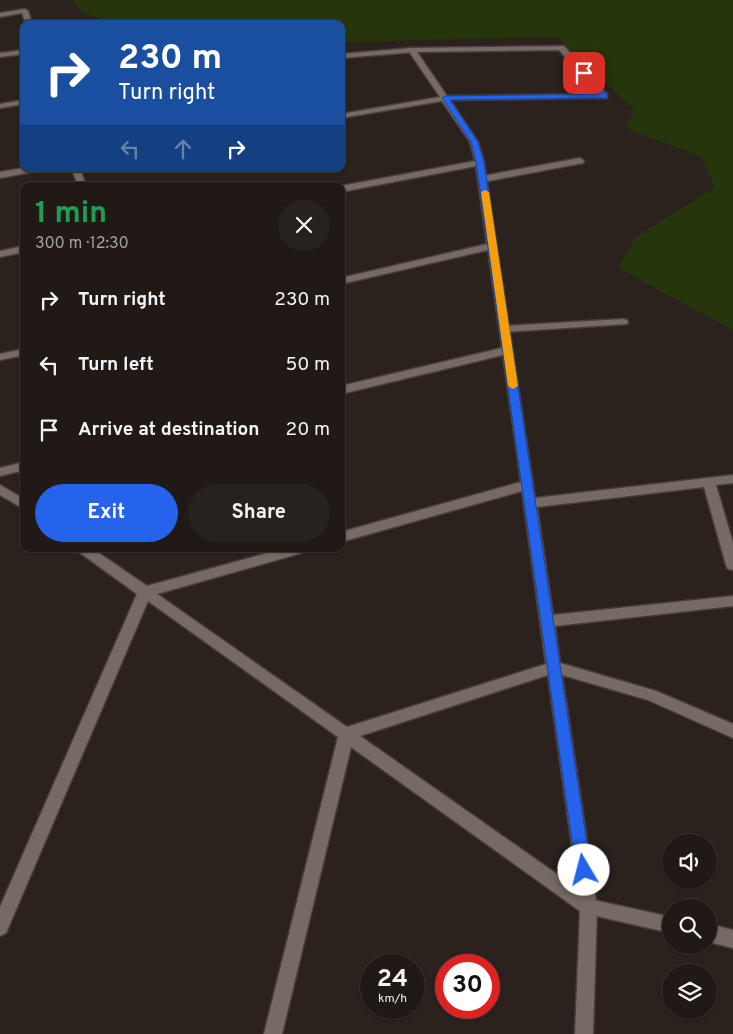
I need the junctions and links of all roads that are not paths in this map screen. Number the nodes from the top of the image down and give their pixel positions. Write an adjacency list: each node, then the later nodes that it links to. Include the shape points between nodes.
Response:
1 (0, 15): 2 (street, via 24,9)
2 (28, 20)
3 (412, 50): 6 (street); 7 (street); 7 (street, via 561,48 604,96)
4 (20, 52): 5 (street)
5 (0, 55)
6 (345, 56)
7 (445, 98): 10 (street); 12 (street, via 474,142)
8 (20, 103): 9 (street)
9 (0, 106)
10 (345, 115)
11 (580, 161): 15 (street)
12 (480, 162): 15 (street); 16 (street)
13 (20, 171): 14 (street)
14 (0, 175)
15 (483, 180): 17 (street)
16 (345, 188)
17 (492, 246): 20 (street); 22 (street)
18 (20, 250): 19 (street)
19 (0, 254)
20 (345, 279)
21 (623, 322): 22 (street)
22 (504, 329): 23 (street)
23 (508, 350): 26 (street); 31 (street)
24 (20, 353): 25 (street)
25 (0, 357)
26 (345, 389)
27 (20, 467): 28 (street)
28 (0, 472)
29 (733, 479): 30 (street)
30 (710, 482): 34 (street); 38 (street)
31 (527, 485): 34 (street); 35 (street)
32 (0, 488): 33 (street)
33 (20, 503)
34 (530, 503): 41 (street)
35 (345, 536)
36 (88, 552): 39 (street)
37 (287, 552): 39 (street)
38 (733, 565)
39 (145, 592): 44 (street); 47 (street)
40 (733, 601): 41 (street)
41 (547, 621): 42 (street)
42 (554, 667): 43 (street, via 651,695); 44 (street); 45 (street)
43 (733, 731)
44 (346, 734): 45 (street); 50 (street)
45 (589, 907): 46 (street); 51 (street)
46 (662, 923)
47 (0, 927)
48 (717, 935): 49 (street)
49 (733, 939)
50 (273, 1034)
51 (584, 1034)

